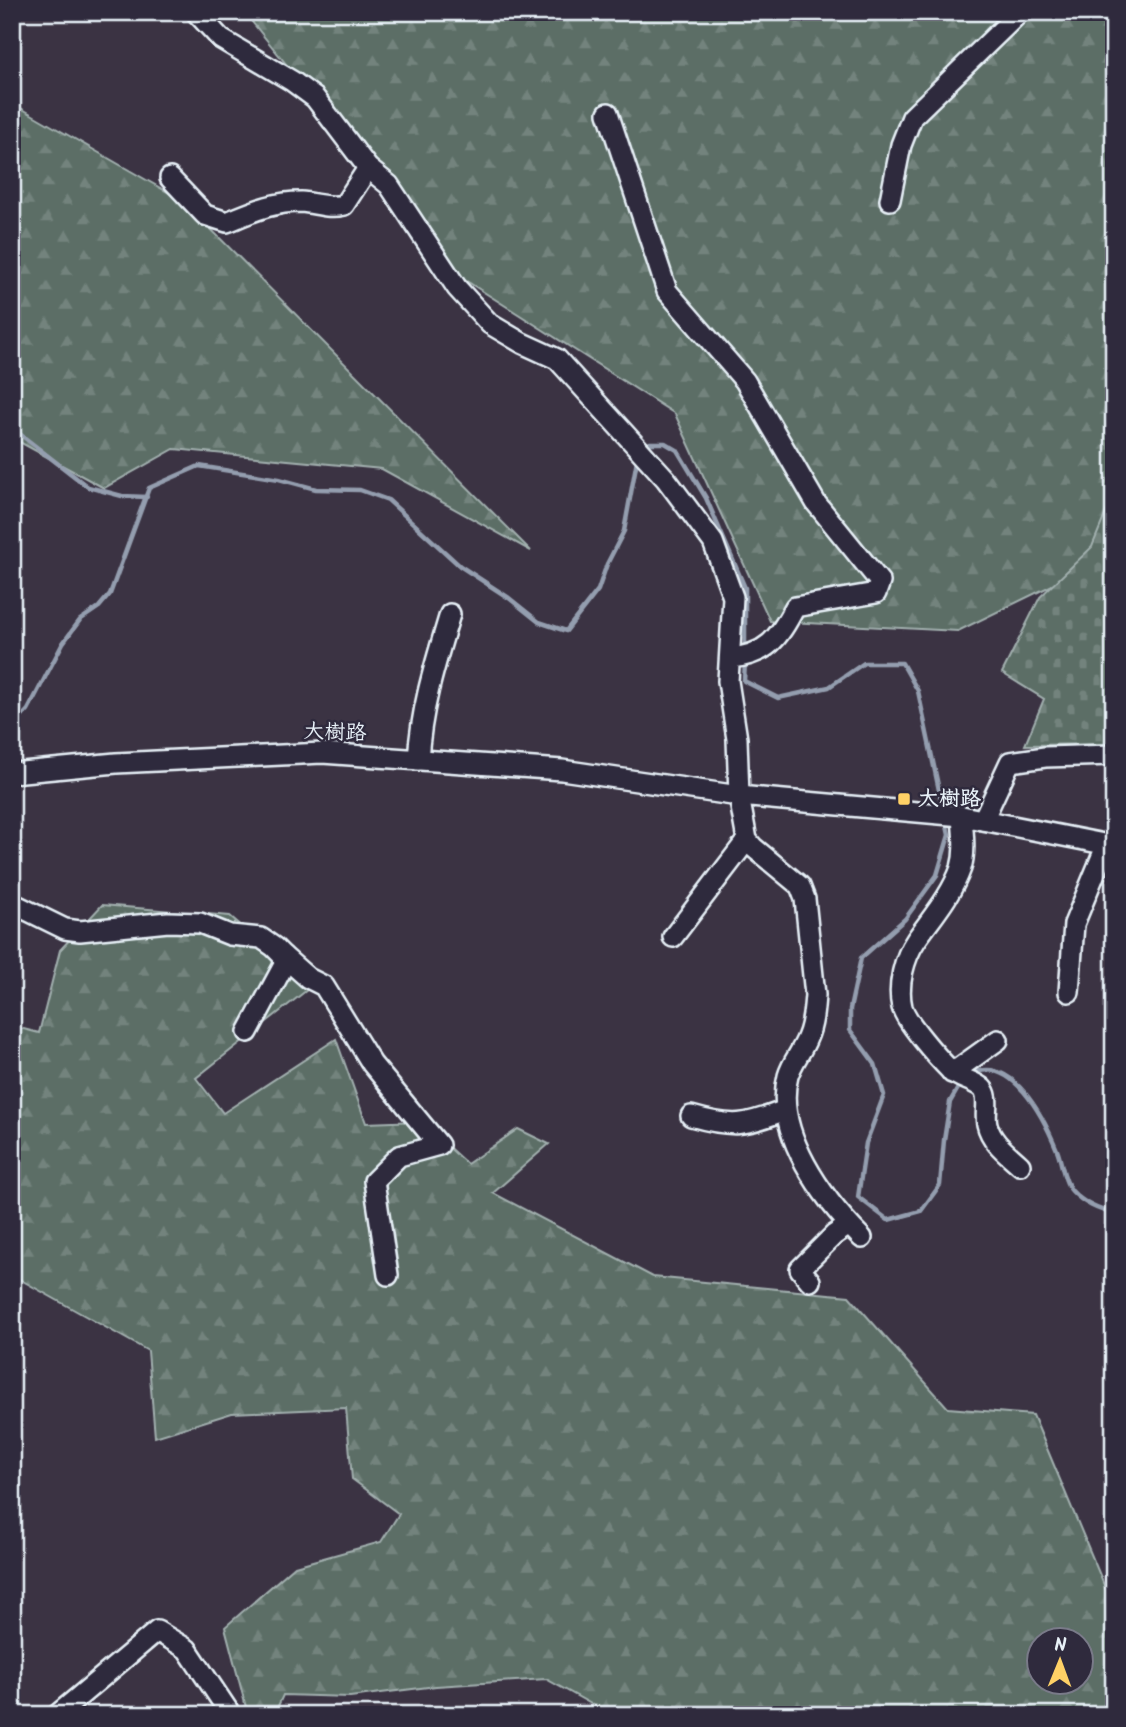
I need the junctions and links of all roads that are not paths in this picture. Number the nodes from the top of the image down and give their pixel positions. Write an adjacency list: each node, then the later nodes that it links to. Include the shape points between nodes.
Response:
1 (196, 12): 4 (street, via 221,39 315,98)
2 (1020, 12): 6 (street, via 912,117)
3 (608, 113): 8 (street, via 667,291 745,381 816,503 880,582 876,593 795,607 780,635 751,656)
4 (368, 168): 5 (street, via 344,205 270,204 227,222 205,215); 8 (street, via 389,185 457,288 490,324 557,359 666,479 713,542 733,597)
5 (170, 178)
6 (890, 200)
7 (450, 614): 10 (street, via 427,690)
8 (730, 658): 12 (street)
9 (1114, 755): 14 (street, via 1010,762)
10 (418, 760): 11 (street, 大樹路, via 322,752); 12 (street, 大樹路, via 562,771)
11 (12, 773)
12 (739, 796): 13 (street, 大樹路); 15 (street)
13 (962, 816): 14 (street, 大樹路); 23 (street, via 965,849 961,869 942,907 915,942 904,965 901,987 903,1008)
14 (983, 820): 16 (street, 大樹路)
15 (747, 840): 18 (street); 24 (street, via 800,887 805,899 814,1008 808,1037 788,1075)
16 (1110, 845): 20 (street, via 1074,924)
17 (12, 903): 19 (street, via 65,929 80,931 200,923 230,934 261,938)
18 (673, 937)
19 (283, 957): 21 (street, via 284,965); 27 (street, via 324,986 372,1064 439,1145 398,1156 374,1181)
20 (1069, 992)
21 (248, 1032)
22 (998, 1040): 23 (street)
23 (952, 1073): 26 (street, via 983,1089 986,1123 994,1141)
24 (785, 1110): 25 (street, via 739,1125); 28 (street, via 808,1171 855,1231 834,1235 800,1269)
25 (691, 1116)
26 (1020, 1164)
27 (387, 1275)
28 (810, 1281)
29 (57, 1715): 30 (street, via 157,1631 187,1649)
30 (231, 1715)

